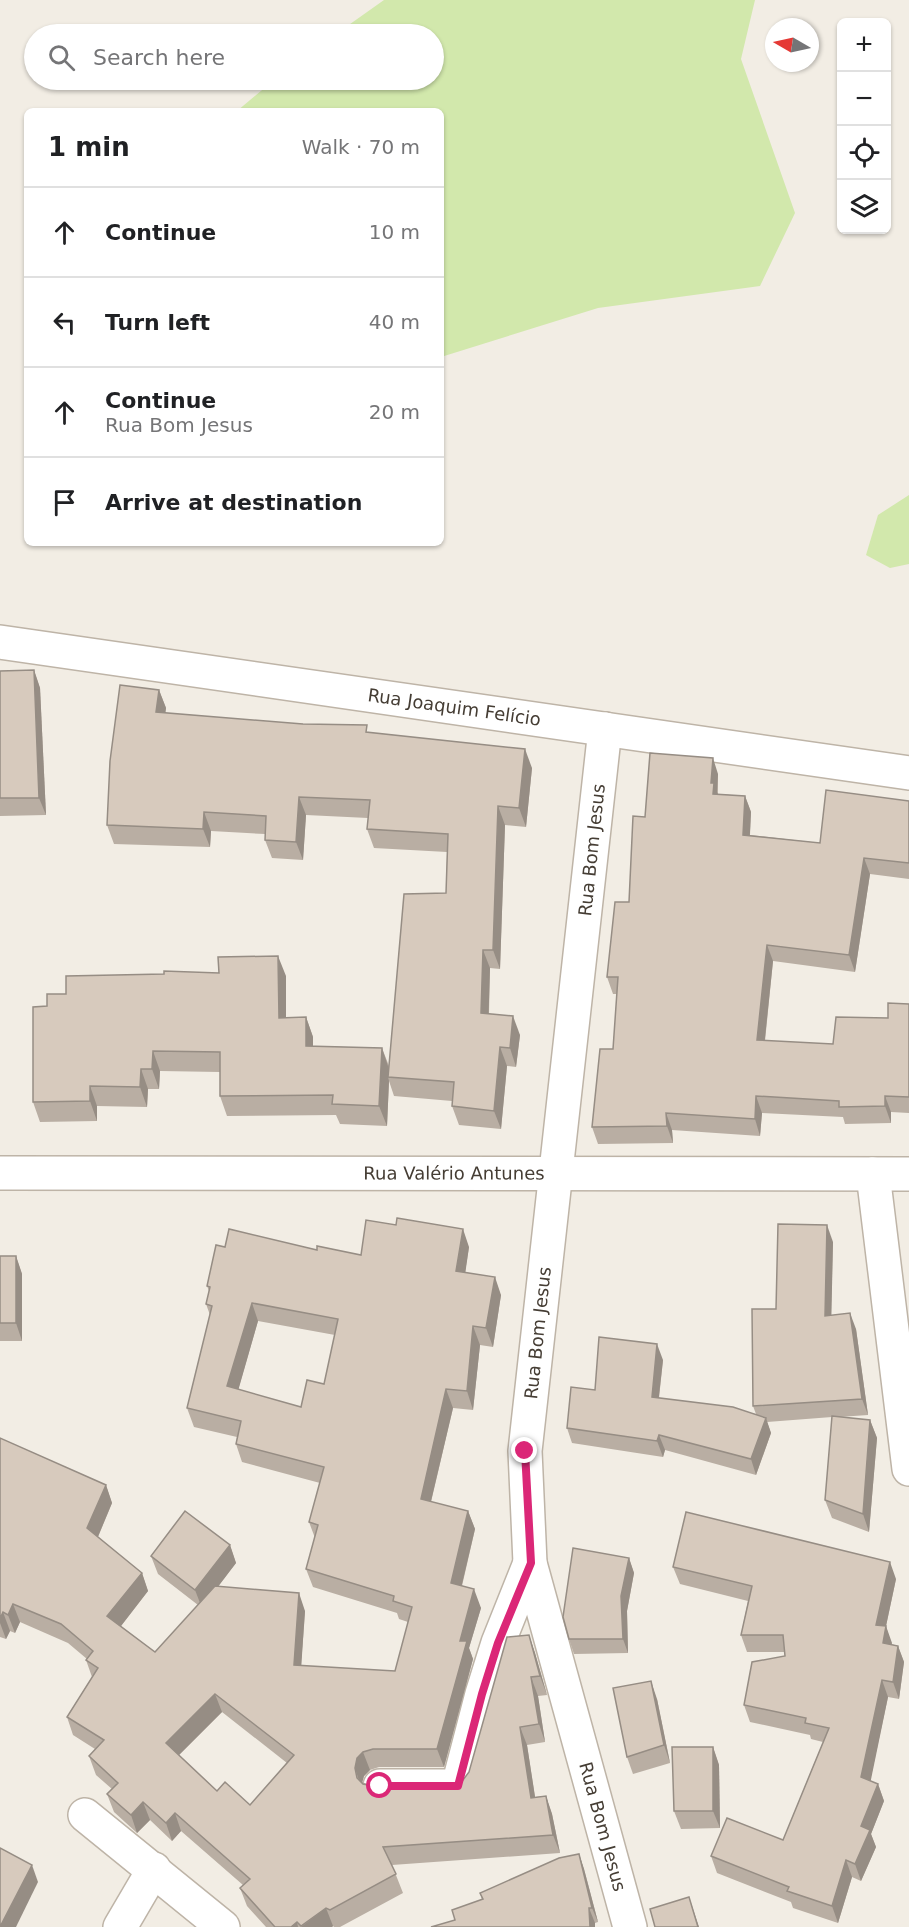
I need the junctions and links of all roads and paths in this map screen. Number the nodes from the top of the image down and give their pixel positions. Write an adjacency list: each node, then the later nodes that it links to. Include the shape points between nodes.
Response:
1 (0, 642): 2 (street, Rua Joaquim Felício)
2 (605, 729): 3 (street, Rua Joaquim Felício); 5 (street, Rua Bom Jesus)
3 (909, 772)
4 (0, 1173): 5 (street, Rua Valério Antunes)
5 (555, 1174): 6 (street, Rua Valério Antunes); 9 (street, Rua Bom Jesus, via 525,1451)
6 (873, 1174): 7 (street, Rua Valério Antunes); 8 (street)
7 (909, 1174)
8 (909, 1469)
9 (531, 1563): 10 (street, via 498,1643 458,1786); 15 (street, Rua Bom Jesus)
10 (380, 1786)
11 (85, 1815): 12 (street)
12 (154, 1869): 13 (street); 14 (street)
13 (120, 1927)
14 (223, 1927)
15 (630, 1927)

